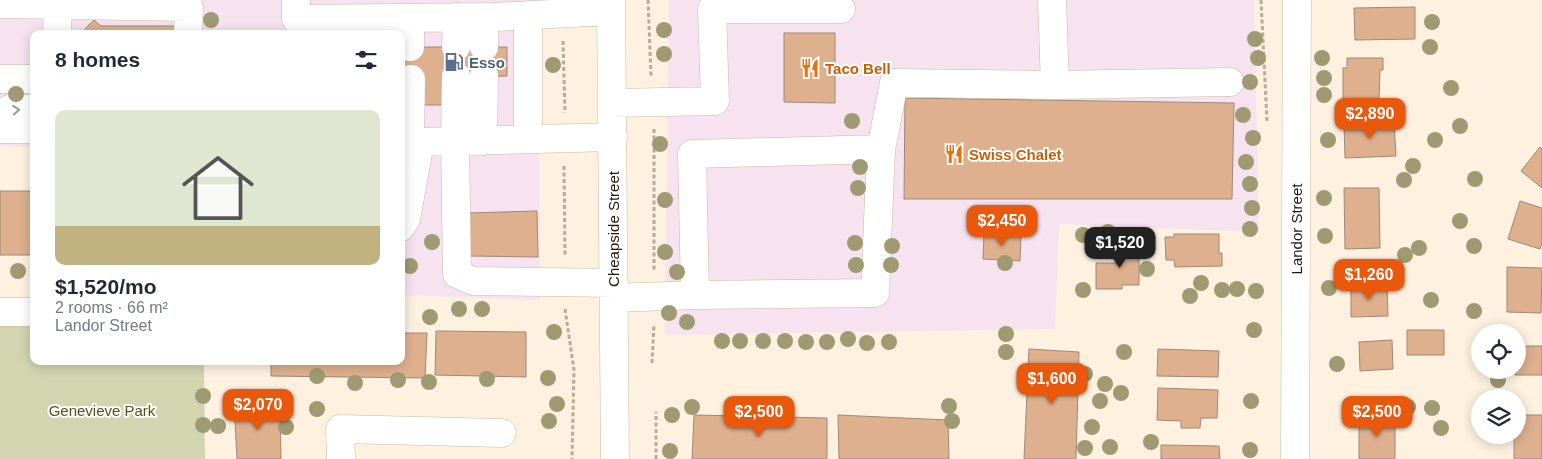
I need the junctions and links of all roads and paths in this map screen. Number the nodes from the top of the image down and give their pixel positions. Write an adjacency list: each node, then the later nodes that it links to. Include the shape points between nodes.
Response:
1 (648, 0): 25 (path)
2 (1052, 0): 30 (street)
3 (1297, 0): 61 (street, Landor Street)
4 (129, 3): 6 (street); 18 (street, via 189,7)
5 (0, 4): 6 (street)
6 (58, 5): 17 (street)
7 (767, 5): 9 (street); 31 (street, via 712,9 715,101)
8 (611, 6): 11 (street); 31 (street, Cheapside Street)
9 (841, 9)
10 (490, 11): 11 (street); 12 (street); 22 (street)
11 (528, 16): 39 (street)
12 (457, 17): 14 (street); 21 (street)
13 (296, 18): 15 (street)
14 (410, 18): 16 (street); 20 (street)
15 (341, 26): 16 (street)
16 (369, 26)
17 (57, 30)
18 (188, 30)
19 (563, 36): 33 (path)
20 (410, 47)
21 (456, 47)
22 (484, 47)
23 (456, 76): 42 (street)
24 (484, 76): 41 (street)
25 (651, 78)
26 (0, 79): 27 (street)
27 (30, 79)
28 (411, 79): 40 (street)
29 (1230, 82): 30 (street)
30 (1055, 84): 43 (street, via 894,83)
31 (612, 103): 38 (street, Cheapside Street)
32 (30, 109): 34 (street, one-way to 32, via 9,109)
33 (565, 114)
34 (0, 116)
35 (653, 126): 47 (path)
36 (0, 129): 37 (street)
37 (30, 129)
38 (613, 137): 39 (street); 48 (street, Cheapside Street)
39 (528, 139): 41 (street)
40 (411, 140): 42 (street); 45 (street)
41 (483, 141): 42 (street)
42 (455, 142): 48 (street, via 457,274 473,281)
43 (881, 149): 49 (street, via 875,293); 49 (street, via 692,154)
44 (564, 162): 46 (path)
45 (405, 221)
46 (565, 257)
47 (654, 279)
48 (614, 290): 49 (street); 59 (street, Cheapside Street)
49 (694, 295)
50 (564, 304): 58 (path, via 574,370)
51 (0, 312): 52 (street)
52 (30, 312)
53 (654, 321): 54 (path)
54 (652, 363)
55 (656, 412): 60 (path)
56 (502, 433): 57 (street, via 340,429)
57 (341, 459)
58 (572, 459)
59 (615, 459)
60 (656, 459)
61 (1295, 459)

